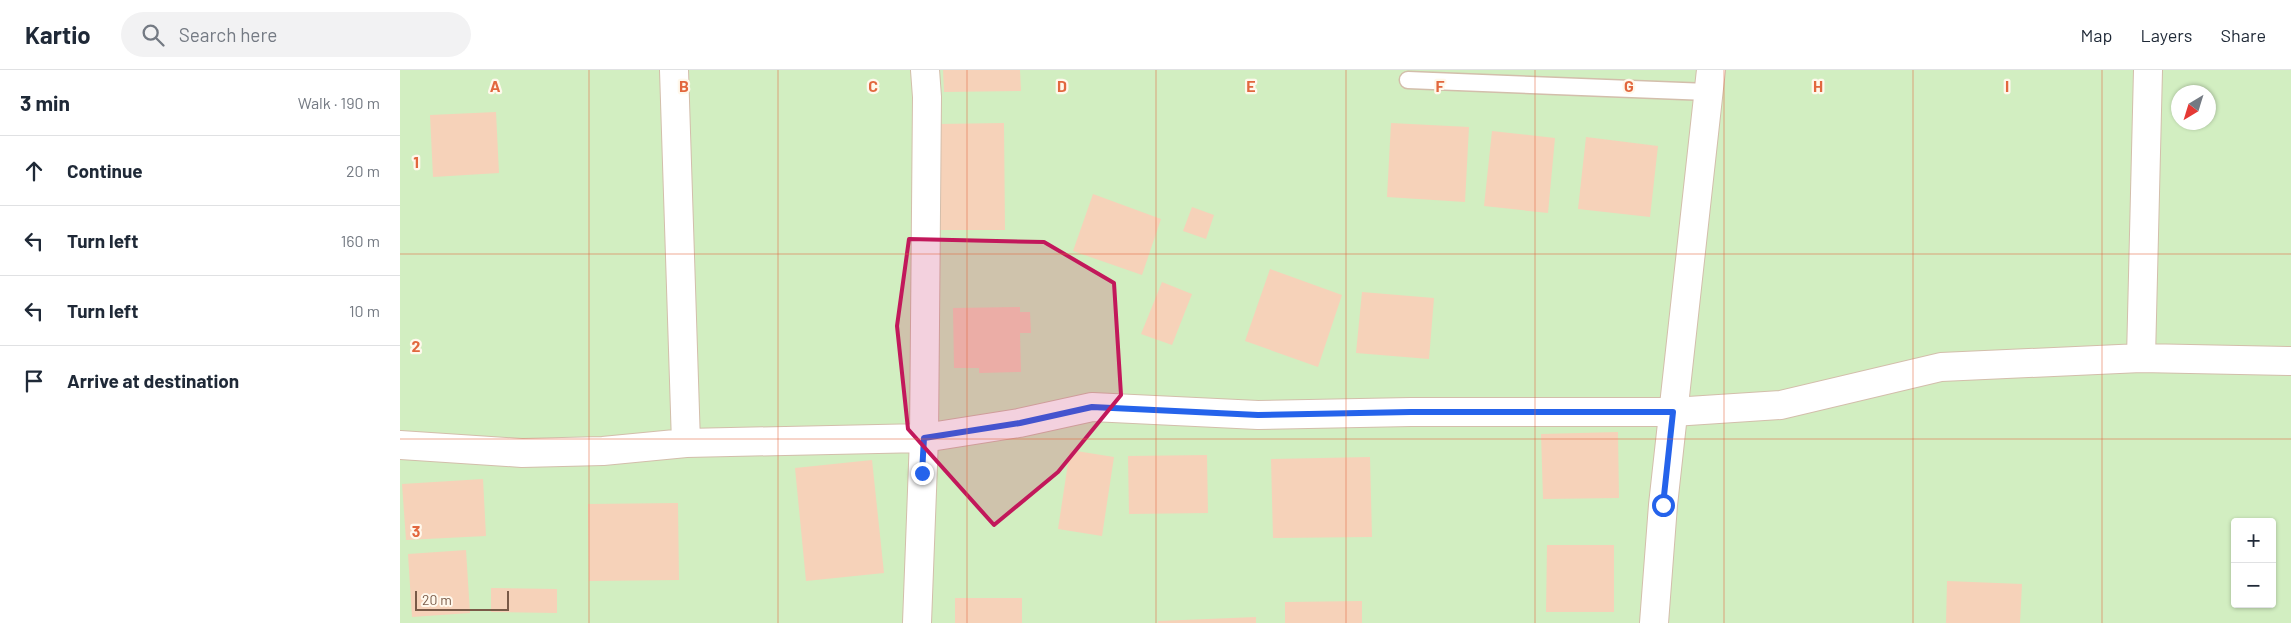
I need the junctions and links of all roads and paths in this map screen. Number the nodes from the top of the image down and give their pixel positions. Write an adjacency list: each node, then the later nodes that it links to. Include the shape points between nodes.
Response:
1 (674, 70): 10 (street)
2 (925, 70): 9 (street)
3 (2148, 70): 6 (street)
4 (1408, 80): 5 (lane)
5 (1710, 81): 8 (street)
6 (2141, 358): 7 (street); 8 (street, via 1941,366 1781,405)
7 (2291, 361)
8 (1673, 412): 9 (street, via 1258,415 1092,407 1020,423); 13 (street)
9 (924, 438): 10 (street); 12 (street)
10 (686, 443): 11 (street, via 603,451 522,453)
11 (400, 445)
12 (917, 623)
13 (1654, 623)

